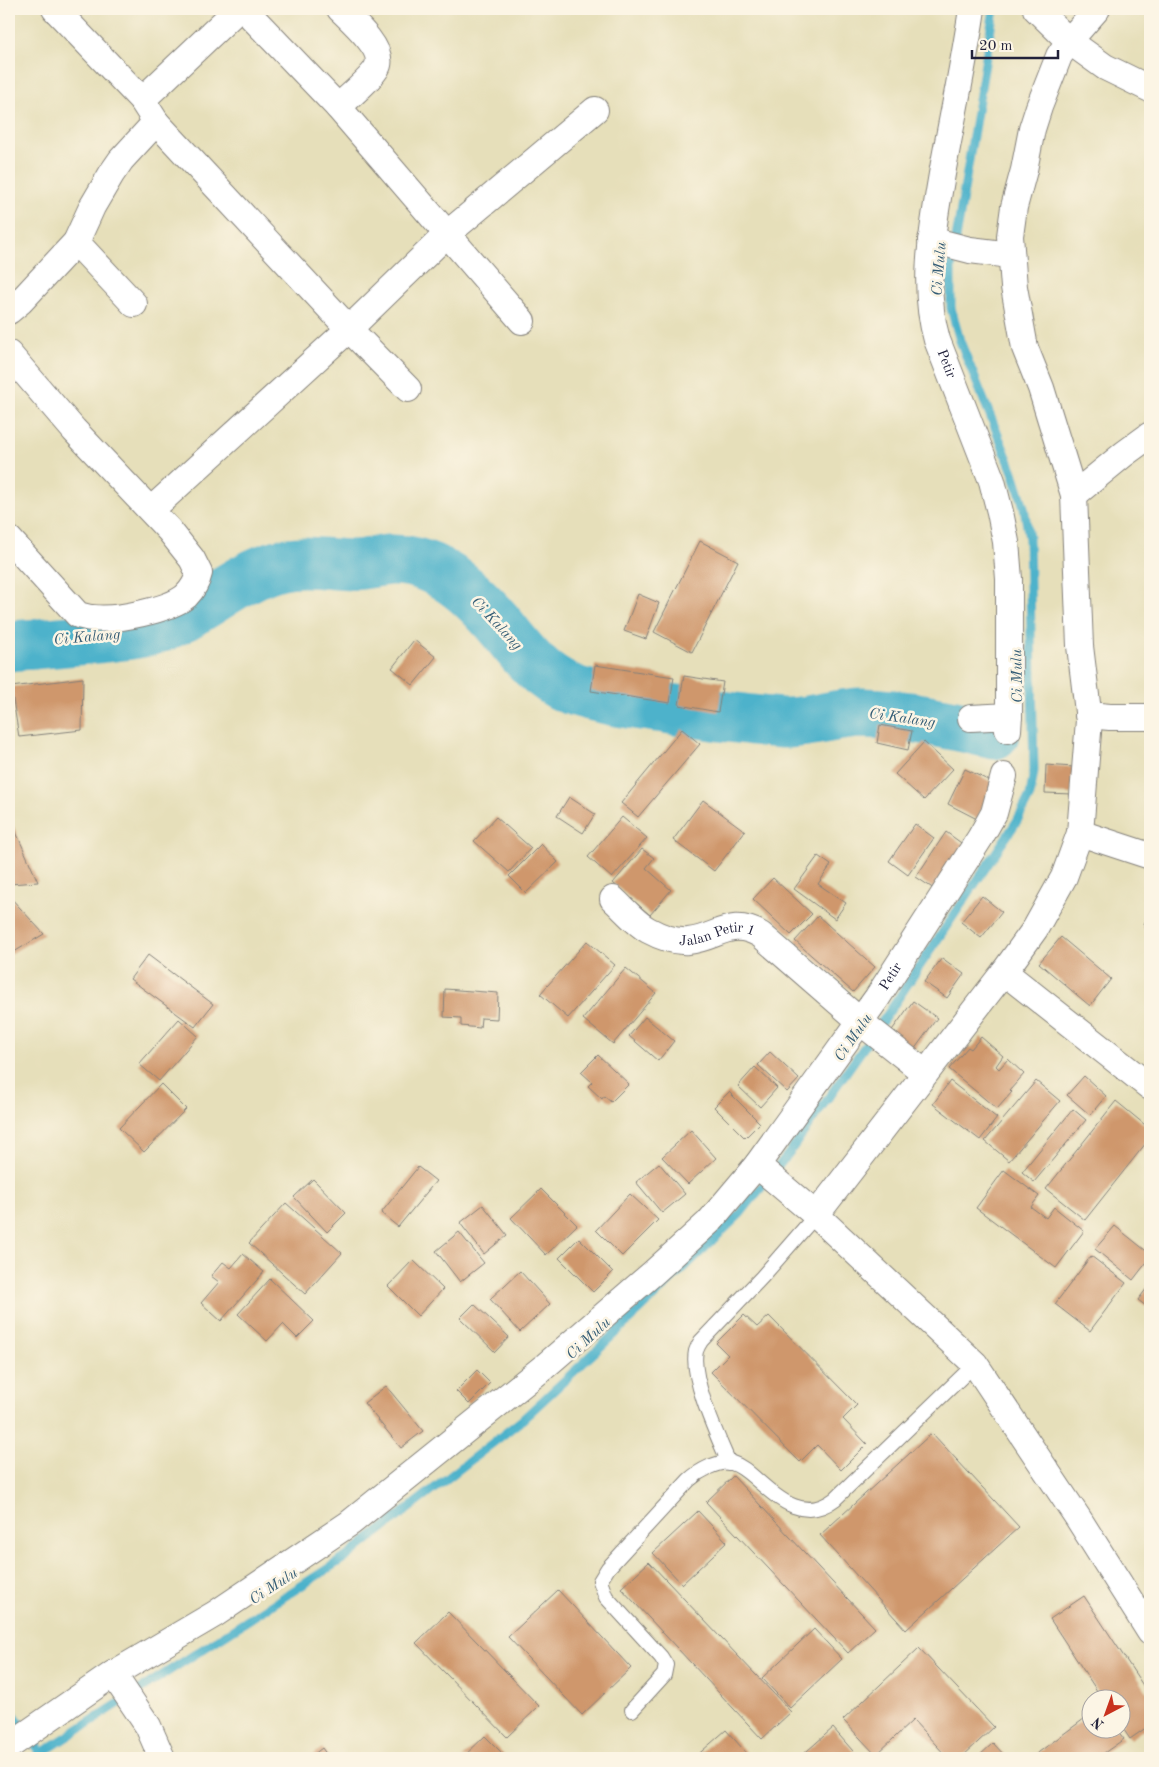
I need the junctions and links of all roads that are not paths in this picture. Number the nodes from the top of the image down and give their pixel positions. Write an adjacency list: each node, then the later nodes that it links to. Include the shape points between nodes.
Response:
1 (55, 9): 10 (street)
2 (238, 9): 10 (street)
3 (244, 9): 11 (street)
4 (340, 9): 11 (street, via 376,52 378,66)
5 (972, 9): 16 (street, Petir)
6 (1036, 9): 8 (street)
7 (1097, 9): 8 (street)
8 (1068, 41): 9 (street, via 1104,68); 17 (street, via 1032,129 1014,207)
9 (1150, 89)
10 (142, 100): 13 (street)
11 (338, 108): 14 (street)
12 (595, 110): 14 (street)
13 (156, 122): 15 (street, via 112,173); 21 (street)
14 (447, 234): 20 (street); 21 (street)
15 (76, 242): 18 (street); 19 (street)
16 (936, 242): 17 (street); 29 (street, Petir, via 930,300 932,322 992,481 1006,542 1009,579 1008,723)
17 (1011, 255): 25 (street, via 1025,348 1041,388)
18 (13, 300)
19 (134, 304)
20 (522, 320)
21 (349, 329): 23 (street); 26 (street)
22 (9, 354): 26 (street, via 74,430)
23 (408, 389)
24 (1150, 435): 25 (street)
25 (1074, 495): 30 (street, via 1080,646)
26 (151, 510): 27 (street, via 192,559 199,573 193,588 181,599 171,605 133,615 94,619 78,615)
27 (9, 538)
28 (1150, 717): 30 (street, via 1110,717)
29 (972, 718)
30 (1089, 723): 32 (street)
31 (1004, 776): 36 (street, Petir, via 994,813 980,838)
32 (1080, 833): 33 (street); 35 (street, via 1064,877 1047,909)
33 (1150, 856)
34 (613, 899): 36 (street, Jalan Petir 1, via 642,926 670,939 687,941 727,929 749,928)
35 (1004, 972): 37 (street); 38 (street)
36 (863, 1024): 37 (street); 39 (street, Petir)
37 (926, 1073): 40 (street)
38 (1150, 1087)
39 (760, 1167): 40 (street); 44 (street, Petir, via 709,1222 654,1273 544,1367 356,1518)
40 (816, 1216): 41 (street); 42 (lane, via 701,1341 696,1351 700,1387)
41 (975, 1364): 42 (lane, via 823,1507 809,1510 788,1503 744,1468); 43 (street)
42 (729, 1462): 45 (lane, via 705,1470 689,1480 608,1568 600,1581 606,1597 666,1665 664,1674)
43 (1150, 1632)
44 (116, 1679): 46 (street, Petir); 49 (street, via 148,1726)
45 (632, 1710)
46 (9, 1746)
47 (9, 1755): 48 (street)
48 (12, 1758)
49 (162, 1758)

